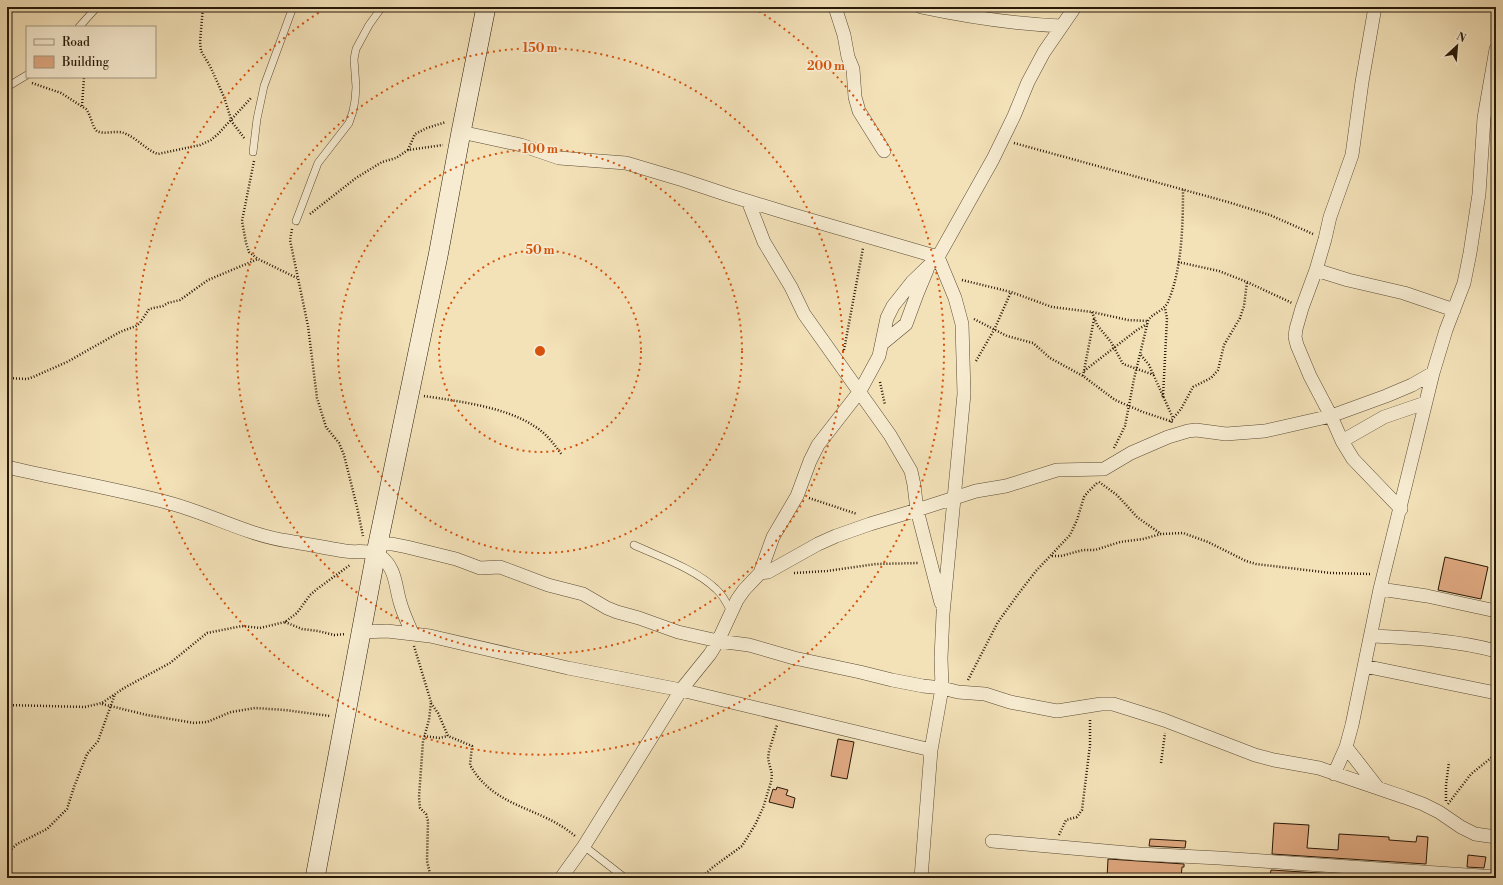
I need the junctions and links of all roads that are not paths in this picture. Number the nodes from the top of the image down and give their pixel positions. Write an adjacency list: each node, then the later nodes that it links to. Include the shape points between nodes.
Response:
1 (98, 7): 9 (lane)
2 (293, 7): 16 (lane, via 264,86)
3 (382, 7): 19 (lane, via 356,49 355,100 349,123 318,163)
4 (486, 7): 15 (street)
5 (835, 7): 17 (street, via 853,69 859,112)
6 (921, 7): 10 (street, via 999,21)
7 (1075, 7): 10 (street)
8 (1374, 7): 21 (street, via 1352,155 1332,210)
9 (81, 26)
10 (1061, 26): 20 (street, via 1028,82 990,165)
11 (1496, 49): 14 (street)
12 (24, 77): 13 (lane)
13 (7, 87)
14 (1492, 91): 22 (street, via 1484,118 1475,225 1464,283)
15 (461, 130): 18 (street, via 559,158 626,163); 34 (street, via 409,394)
16 (253, 152)
17 (884, 152)
18 (748, 201): 20 (street, via 866,236); 25 (street, via 764,242 804,314)
19 (296, 221)
20 (934, 261): 23 (street, via 917,294 906,324); 23 (street, via 912,282 893,306 887,318); 30 (street, via 944,270 958,308 963,341 963,418)
21 (1316, 270): 22 (street, via 1404,293); 27 (street, via 1295,337)
22 (1454, 310): 24 (street)
23 (883, 343): 25 (street, via 879,356)
24 (1433, 373): 26 (street); 27 (street, via 1412,385)
25 (860, 391): 32 (street, via 911,471); 35 (street, via 818,446 797,496 773,537)
26 (1426, 403): 28 (street, via 1384,417); 31 (street)
27 (1331, 416): 28 (street); 30 (street, via 1265,431 1226,434 1196,430 1168,437 1139,449 1106,468 1057,470)
28 (1342, 442): 31 (street, via 1353,458)
29 (7, 467): 34 (street, via 172,504 268,538 344,551)
30 (954, 499): 32 (street); 39 (street)
31 (1401, 509): 36 (street)
32 (917, 510): 35 (street, via 836,536); 39 (street)
33 (634, 545): 38 (lane, via 706,581 724,598)
34 (374, 550): 40 (street); 41 (street, via 393,572 401,607); 43 (street, via 392,544 456,559 480,568 500,567 548,585 583,594 617,612 678,632)
35 (764, 573): 38 (street, via 744,590)
36 (1380, 589): 37 (street, via 1428,596); 42 (street)
37 (1496, 611)
38 (731, 612): 43 (street)
39 (943, 614): 46 (street)
40 (362, 632): 41 (street); 57 (street)
41 (412, 633): 47 (street)
42 (1371, 636): 44 (street, via 1451,643); 45 (street)
43 (718, 641): 46 (street, via 749,645 838,668); 47 (street)
44 (1496, 651)
45 (1364, 666): 48 (street); 49 (street)
46 (942, 688): 50 (street); 51 (street, via 985,694 1010,702 1057,711 1114,704 1255,755 1319,768)
47 (681, 690): 50 (street); 55 (street)
48 (1496, 693)
49 (1346, 746): 51 (street); 52 (street)
50 (931, 750): 60 (street)
51 (1334, 774): 52 (street)
52 (1378, 789): 53 (street, via 1423,804 1461,828 1476,834)
53 (1496, 837)
54 (992, 841): 56 (street, via 1139,854)
55 (584, 846): 58 (street); 59 (lane)
56 (1496, 877)
57 (315, 878)
58 (561, 878)
59 (625, 878)
60 (921, 878)

